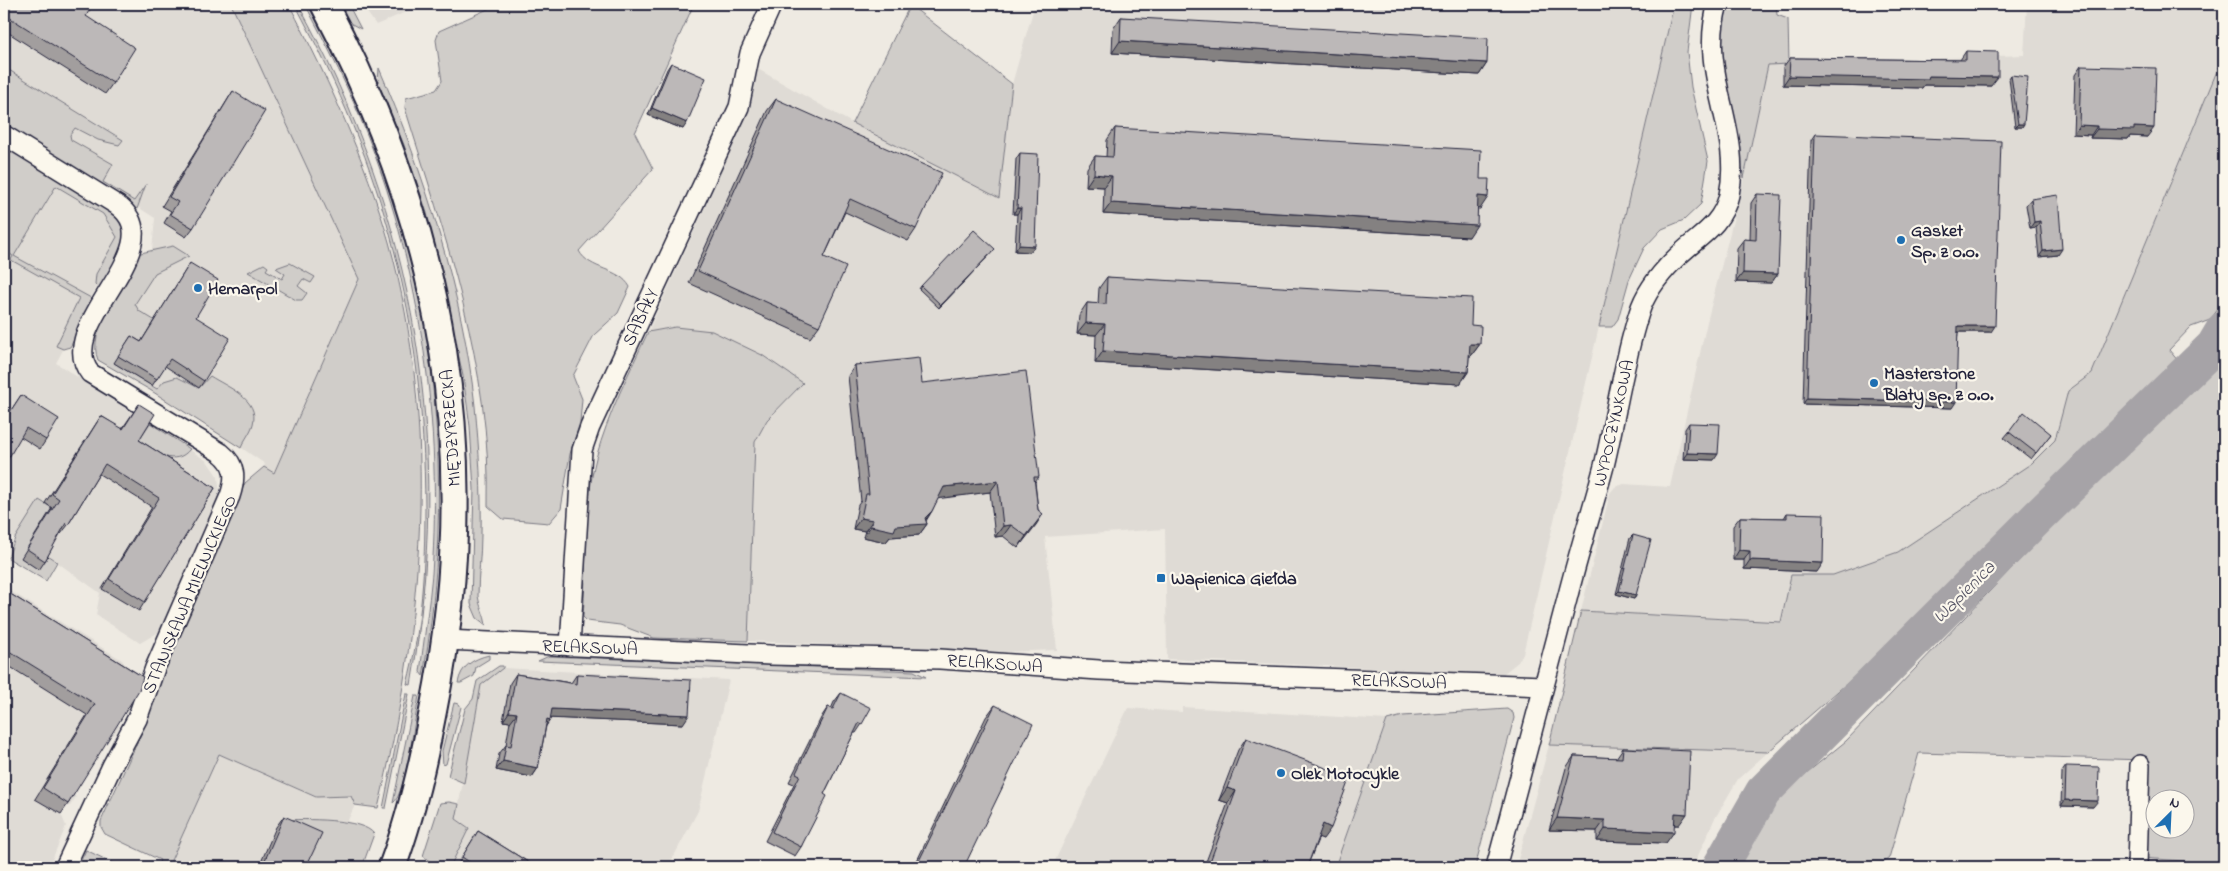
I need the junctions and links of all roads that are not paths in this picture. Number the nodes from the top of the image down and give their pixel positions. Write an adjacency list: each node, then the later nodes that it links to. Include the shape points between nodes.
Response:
1 (324, 4): 5 (main road, MIĘDZYRZECKA, via 359,71 394,157 419,235 439,325 451,408 455,480 455,550)
2 (772, 4): 6 (street, SABAŁY, via 750,54 739,107 582,450)
3 (1718, 4): 7 (street, WYPOCZYNKOWA, via 1712,41 1713,67 1732,152 1729,196 1722,214 1708,232 1675,258 1652,284 1639,312 1604,465)
4 (4, 135): 9 (street, STANISŁAWA MIELNICKIEGO, via 117,205 127,213 134,226 132,246 85,340 82,358 85,366 90,373 221,452 231,463 234,477 230,496 155,668 137,718)
5 (446, 640): 6 (street, RELAKSOWA); 10 (main road, MIĘDZYRZECKA, via 424,758)
6 (570, 646): 7 (street, RELAKSOWA)
7 (1543, 686): 11 (street, WYPOCZYNKOWA)
8 (2140, 765): 12 (street)
9 (64, 867)
10 (392, 867)
11 (1496, 867)
12 (2137, 867)

